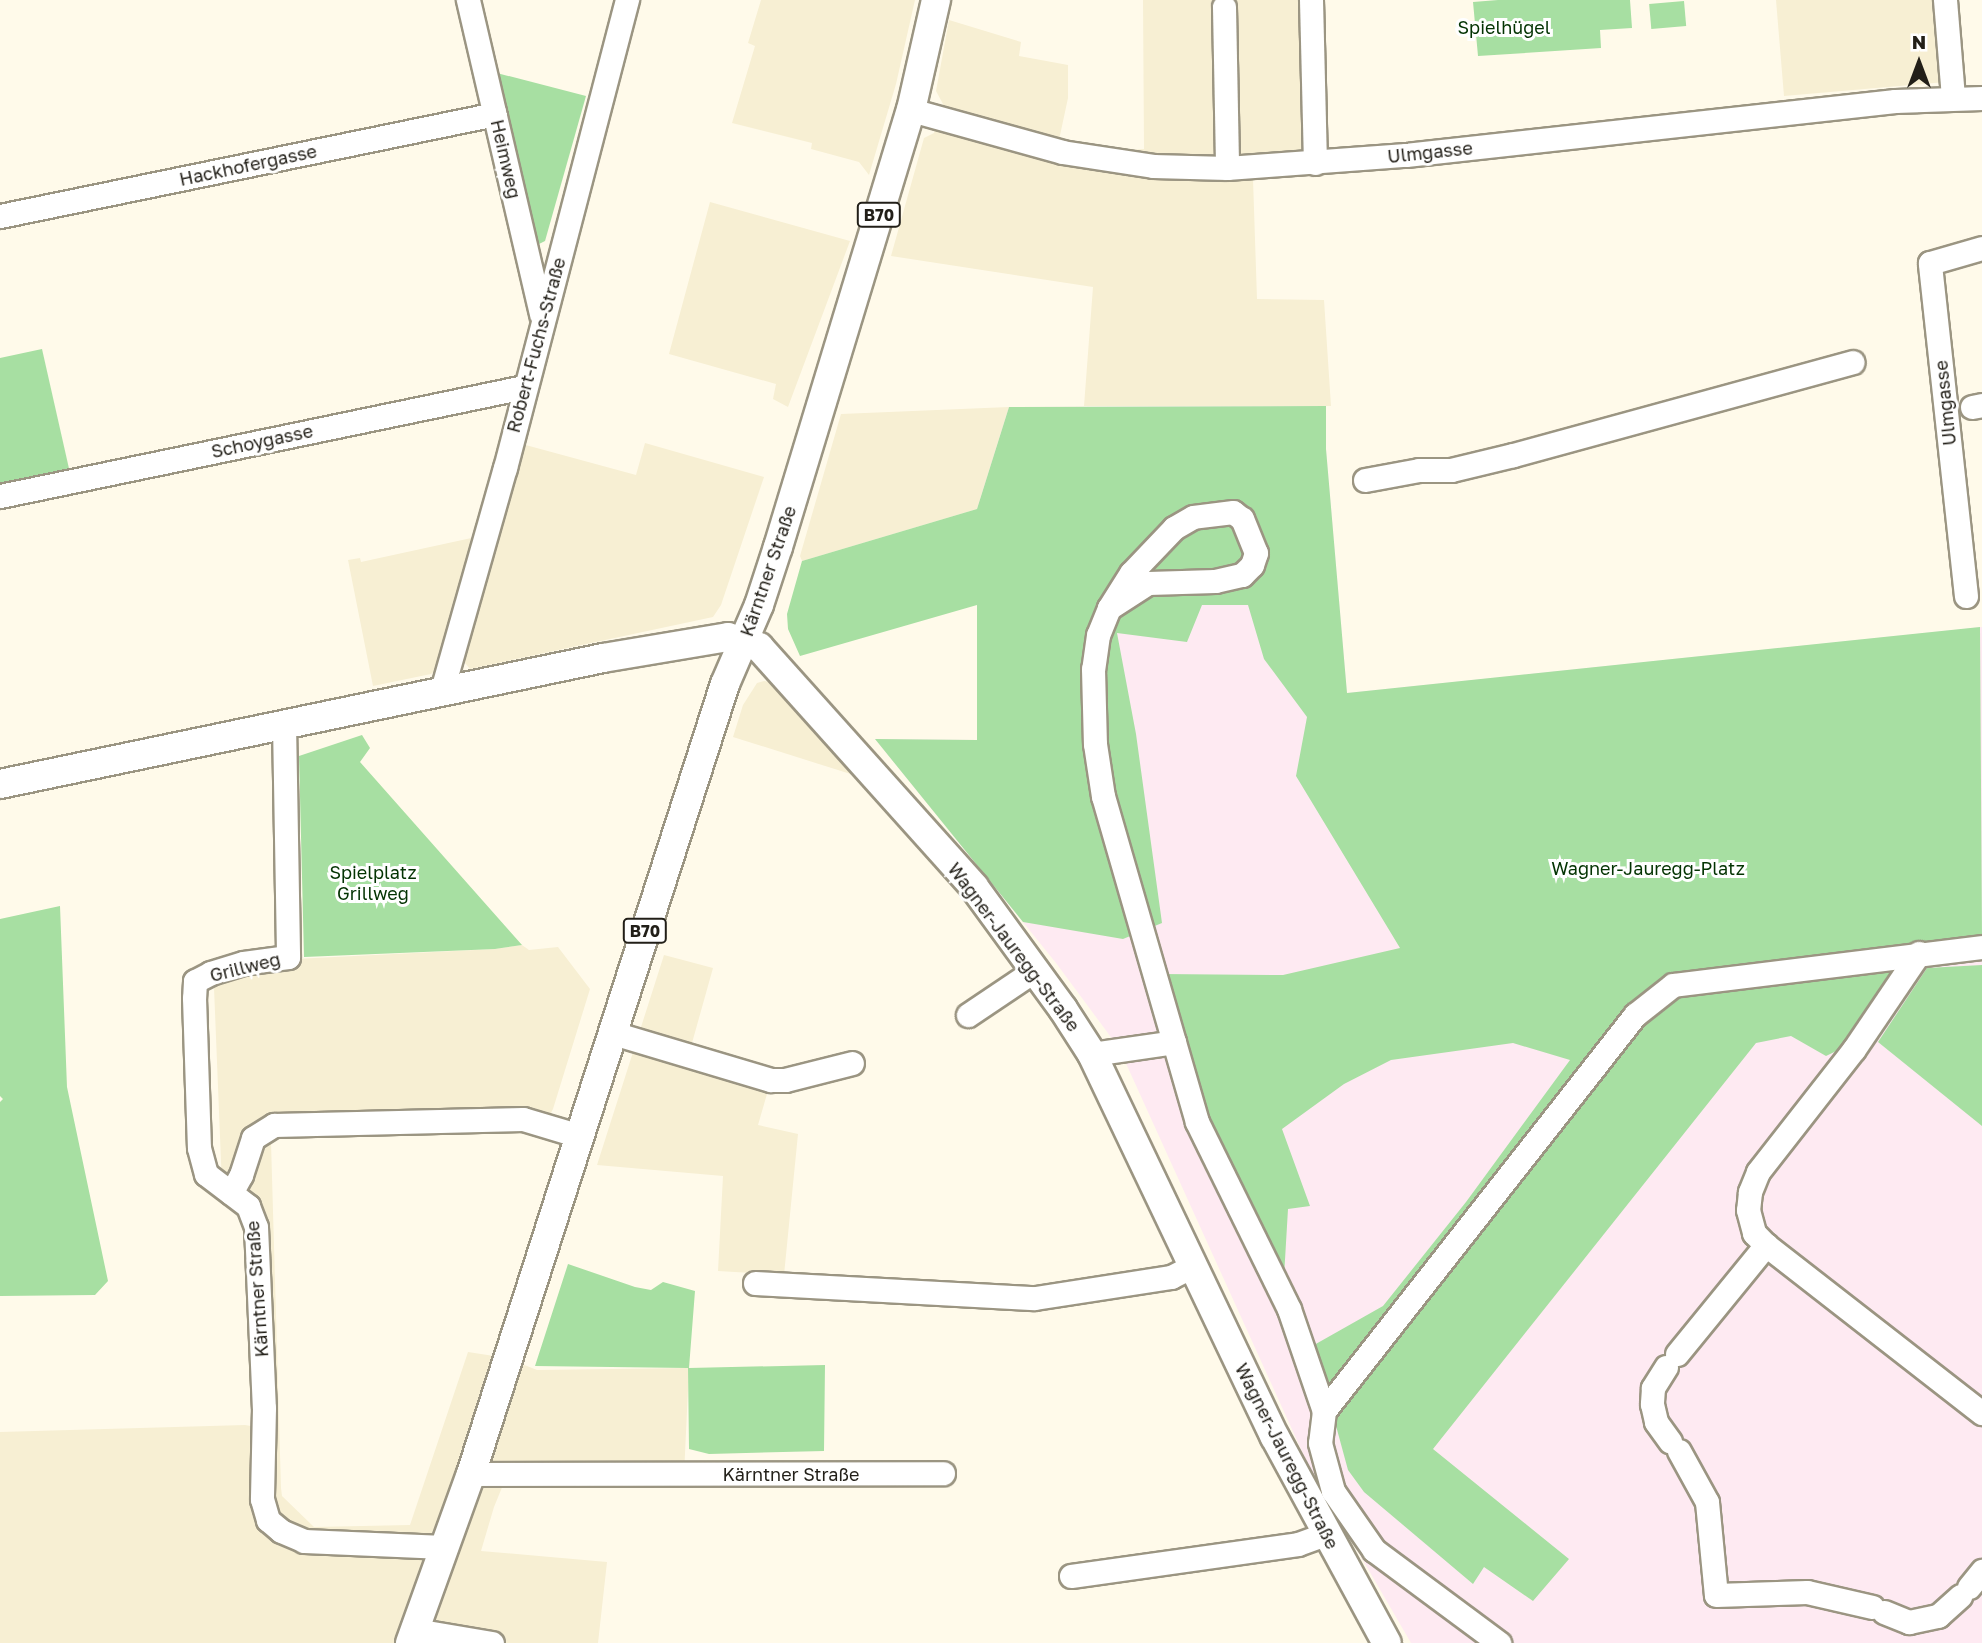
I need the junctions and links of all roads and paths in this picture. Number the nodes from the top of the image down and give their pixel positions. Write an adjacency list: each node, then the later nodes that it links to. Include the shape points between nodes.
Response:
1 (468, 0): 10 (street, Heimweg)
2 (627, 0): 15 (street, Robert-Fuchs-Straße)
3 (936, 0): 9 (main road, Kärntner Straße / B70)
4 (1311, 0): 11 (street)
5 (1945, 0): 7 (street)
6 (1223, 7): 12 (street)
7 (1953, 97): 8 (street, Ulmgasse); 11 (street, Ulmgasse)
8 (1982, 98)
9 (911, 110): 12 (street, Ulmgasse, via 1062,152 1153,166); 22 (main road, Kärntner Straße / B70, via 778,547)
10 (495, 114): 13 (street, Hackhofergasse); 15 (street, Heimweg)
11 (1315, 163): 12 (street, Ulmgasse)
12 (1227, 168)
13 (0, 216)
14 (1982, 248): 20 (street, Ulmgasse, via 1930,263)
15 (542, 319): 17 (street, Robert-Fuchs-Straße)
16 (1853, 362): 18 (street, via 1451,470 1419,470)
17 (524, 387): 19 (street, Schoygasse); 23 (street, Robert-Fuchs-Straße)
18 (1365, 480)
19 (0, 496)
20 (1966, 596)
21 (1108, 608): 21 (street, via 1148,583 1215,581 1242,575 1256,553 1242,519 1233,512 1193,517 1174,528 1131,573); 31 (street, via 1093,669 1094,744 1103,796)
22 (744, 643): 23 (main road, via 728,637); 28 (main road, Wagner-Jauregg-Straße, via 759,647 774,661 871,769 974,887); 30 (main road, Kärntner Straße / B70, via 725,684)
23 (442, 690): 24 (main road)
24 (284, 723): 25 (main road); 35 (street, Grillweg, via 288,957 243,963 195,981 200,1148 206,1174)
25 (0, 783)
26 (1982, 947): 27 (street)
27 (1919, 953): 36 (street, via 1854,1049 1758,1172 1749,1192 1748,1210 1754,1233); 39 (street, via 1673,985 1644,1007)
28 (1034, 970): 29 (street); 32 (main road, Wagner-Jauregg-Straße)
29 (968, 1015)
30 (613, 1033): 33 (street, via 771,1080); 34 (main road, Kärntner Straße / B70)
31 (1174, 1042): 32 (street); 39 (street, via 1198,1122 1289,1309)
32 (1106, 1051): 37 (main road, Wagner-Jauregg-Straße)
33 (852, 1063)
34 (580, 1136): 35 (street, via 523,1119 274,1125 253,1138); 42 (main road, Kärntner Straße / B70)
35 (230, 1193): 44 (street, Kärntner Straße, via 248,1206 256,1227 264,1408 262,1499 268,1520 293,1538 313,1542)
36 (1766, 1245): 40 (street); 46 (street, via 1653,1388 1656,1422 1707,1502 1716,1595 1807,1592 1878,1609 1909,1622 1938,1616)
37 (1193, 1266): 38 (street, via 1171,1277 1035,1298); 43 (main road, Wagner-Jauregg-Straße)
38 (755, 1283)
39 (1324, 1411): 50 (street, via 1320,1443 1334,1491 1374,1549)
40 (1982, 1413)
41 (943, 1473): 42 (street, Kärntner Straße)
42 (471, 1474): 44 (main road, Kärntner Straße / B70)
43 (1326, 1534): 45 (street, via 1298,1544); 49 (main road, Wagner-Jauregg-Straße)
44 (444, 1547): 47 (main road, Kärntner Straße / B70)
45 (1071, 1576)
46 (1970, 1585)
47 (413, 1637): 48 (street)
48 (492, 1643)
49 (1387, 1643)
50 (1500, 1643)

